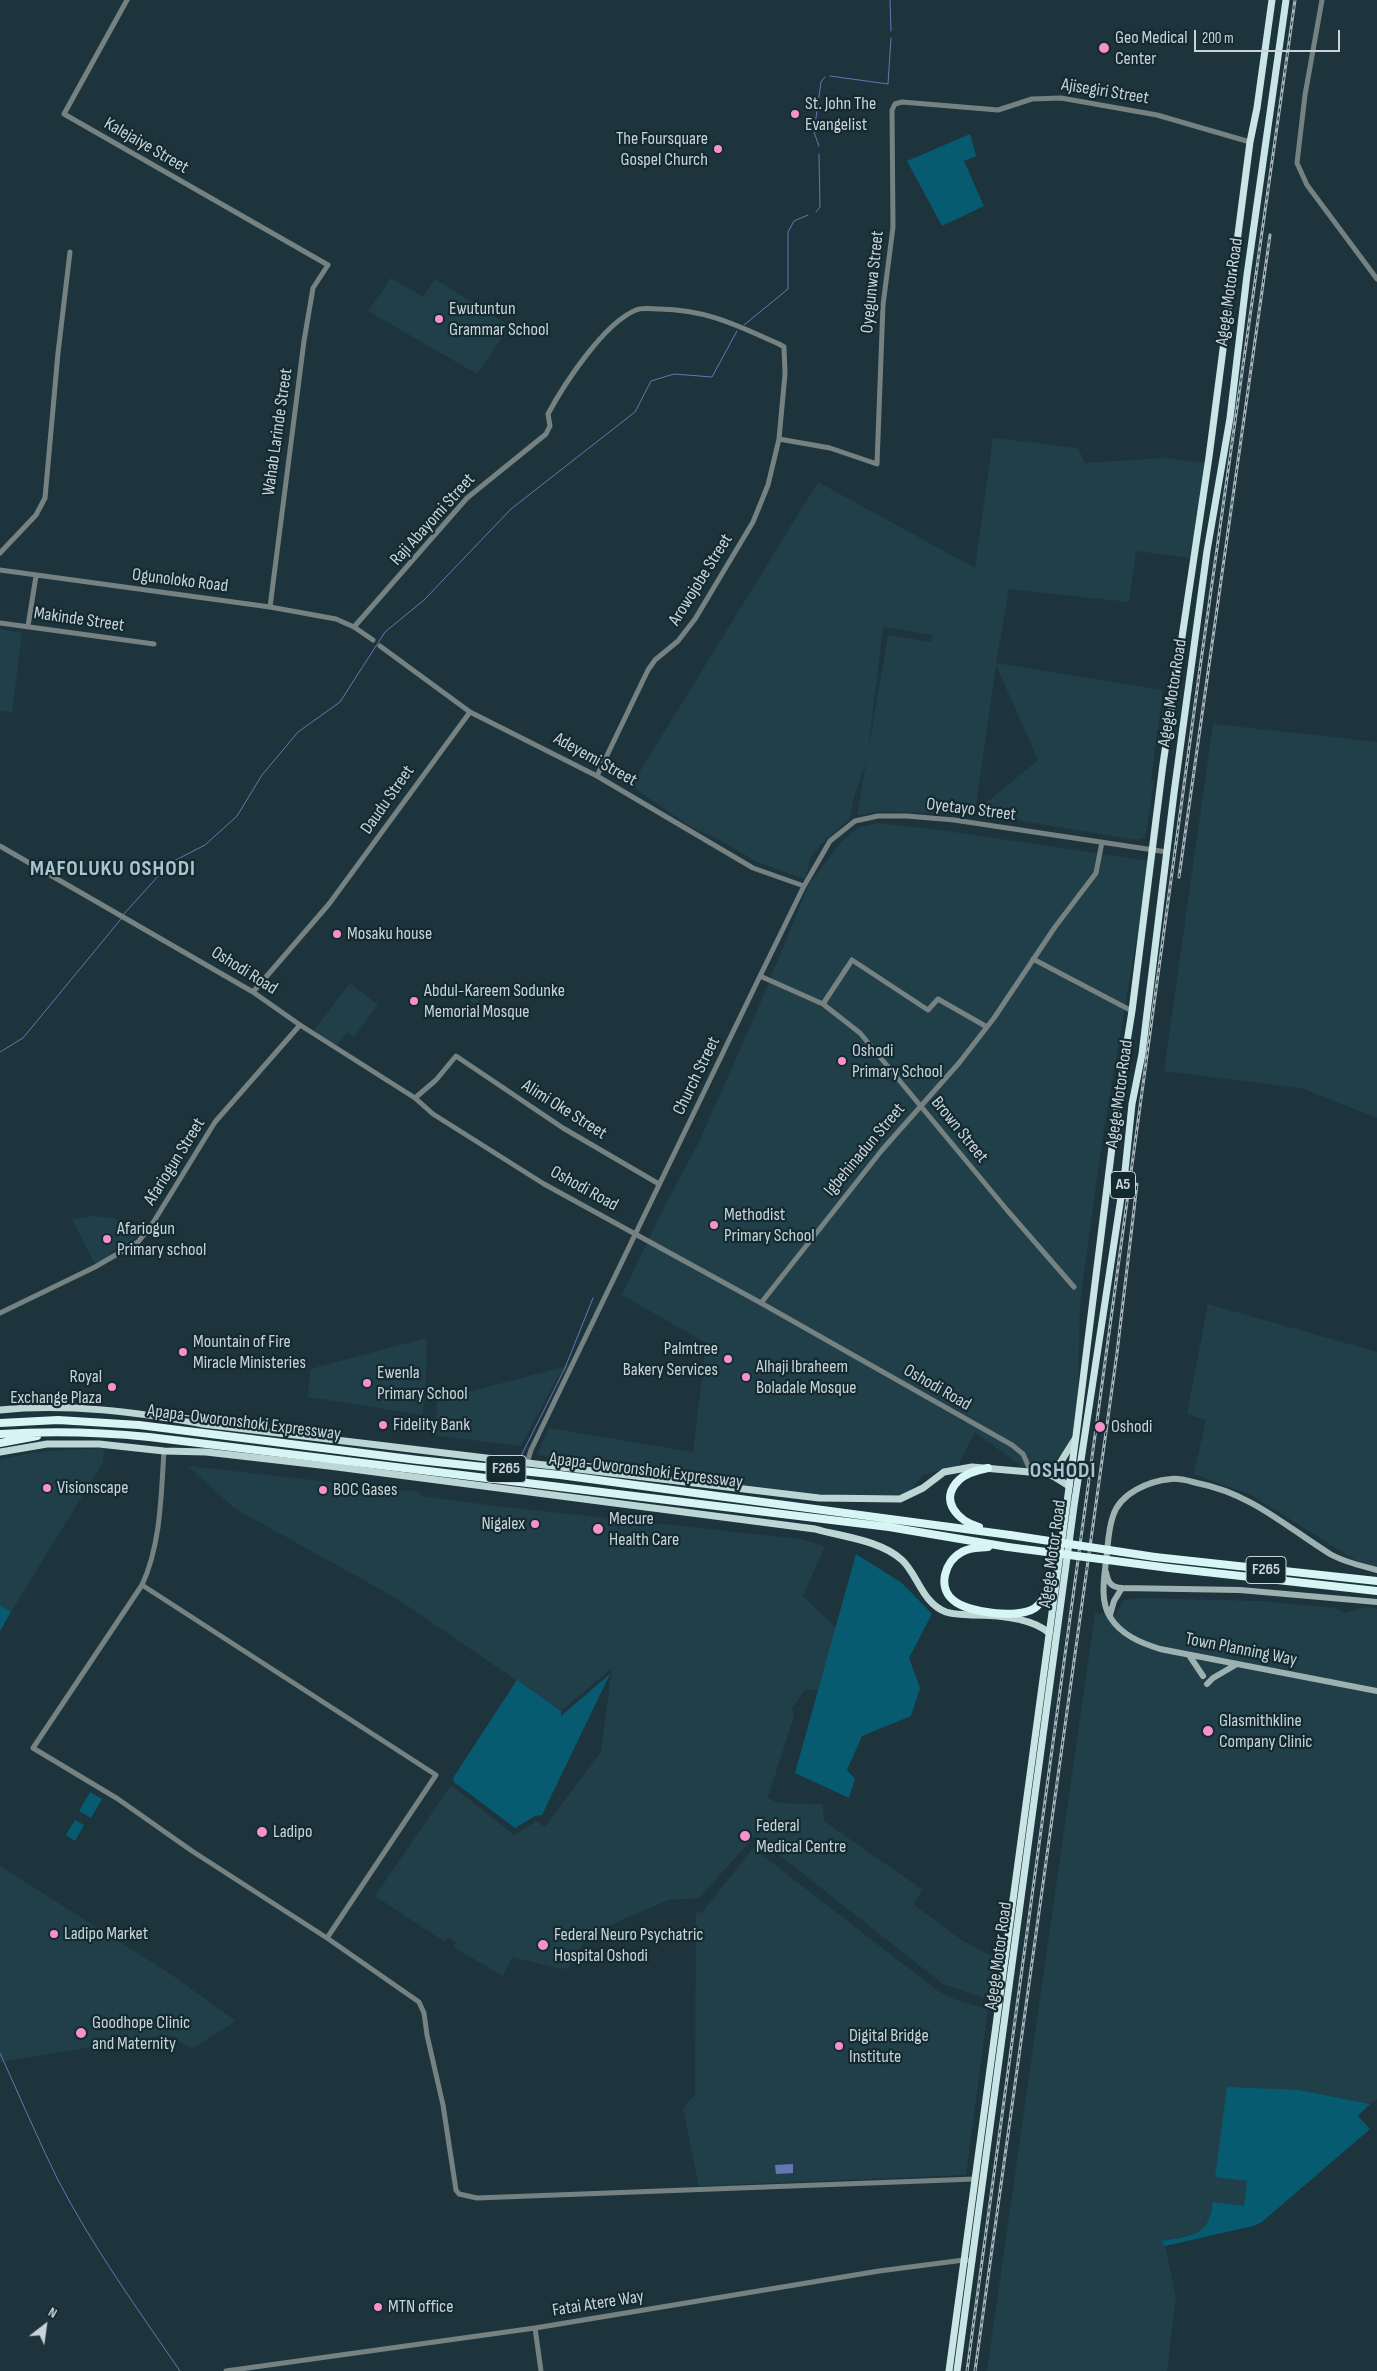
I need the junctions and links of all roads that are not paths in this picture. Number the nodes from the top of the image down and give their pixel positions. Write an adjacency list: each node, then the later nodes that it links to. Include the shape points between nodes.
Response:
1 (127, 0): 8 (street, Kalejaiye Street, via 64,114)
2 (1272, 0): 6 (highway, Agege Motor Road / A5)
3 (1286, 0): 27 (highway, Agege Motor Road / A5)
4 (1322, 0): 9 (street, via 1297,163 1307,185)
5 (895, 104): 6 (street, Ajisegiri Street, via 998,110 1032,100 1060,98 1157,115); 11 (street, Oyegunwa Street, via 892,110 892,227 882,305 877,464 830,448)
6 (1250, 142): 26 (highway, Agege Motor Road / A5, via 1209,457)
7 (70, 252): 12 (street, via 45,498 36,515)
8 (328, 265): 15 (street, Wahab Larinde Street, via 313,288 304,341)
9 (1377, 279)
10 (686, 310): 11 (street, Arowojobe Street, via 729,322 784,347); 18 (street, Raji Abayomi Street, via 637,309 617,324 578,365 548,414 550,426 546,434 467,498)
11 (779, 439): 23 (street, Arowojobe Street, via 768,485 753,522 692,624 648,670)
12 (0, 552)
13 (0, 570): 14 (street, Ogunoloko Road)
14 (36, 576): 15 (street, Ogunoloko Road); 17 (street)
15 (270, 607): 18 (street, Ogunoloko Road, via 336,619)
16 (0, 624): 17 (street, Makinde Street)
17 (28, 626): 20 (street, Makinde Street)
18 (354, 628): 19 (street)
19 (373, 640)
20 (154, 644)
21 (380, 646): 22 (street, Adeyemi Street)
22 (470, 712): 23 (street, Adeyemi Street); 31 (street, Daudu Street, via 329,904)
23 (598, 776): 28 (street, Adeyemi Street, via 753,868)
24 (1102, 842): 26 (street, Oyetayo Street); 28 (street, Oyetayo Street, via 954,820 878,816 856,821 830,840); 29 (street, Igbehinadun Street, via 1096,873)
25 (0, 846): 31 (street, Oshodi Road)
26 (1152, 850): 27 (street, Oyetayo Street); 33 (highway, Agege Motor Road / A5)
27 (1167, 852): 74 (highway, Agege Motor Road / A5, via 1142,1054)
28 (804, 886): 30 (street, Church Street)
29 (1033, 959): 33 (street); 35 (street, Igbehinadun Street)
30 (760, 976): 32 (street, Brown Street); 38 (street, Church Street)
31 (253, 992): 34 (street, Oshodi Road)
32 (823, 1004): 35 (street, via 852,960 928,1010 938,999); 37 (street, Brown Street, via 860,1033)
33 (1132, 1011): 47 (highway, Agege Motor Road / A5, via 1108,1167)
34 (300, 1025): 36 (street, Oshodi Road); 42 (street, Afariogun Street, via 215,1122 138,1242)
35 (987, 1027): 37 (street, Igbehinadun Street)
36 (415, 1098): 38 (street, Alimi Oke Street, via 456,1056 563,1128); 39 (street, Oshodi Road, via 433,1114 544,1184)
37 (921, 1104): 40 (street, Brown Street); 41 (street, Igbehinadun Street)
38 (659, 1184): 39 (street, Church Street)
39 (635, 1233): 41 (street, Oshodi Road); 52 (street, Church Street)
40 (1074, 1287)
41 (761, 1303): 54 (street, Oshodi Road, via 1012,1445 1023,1454)
42 (0, 1313)
43 (0, 1410): 52 (main road, Apapa-Oworonshoki Expressway, via 70,1409 167,1418)
44 (0, 1423): 57 (highway, Apapa-Oworonshoki Expressway / F265, via 58,1420 139,1425 560,1475)
45 (94, 1432): 46 (highway, Apapa-Oworonshoki Expressway / F265); 48 (highway, via 44,1435); 51 (highway, Apapa-Oworonshoki Expressway / F265)
46 (0, 1434)
47 (1076, 1436): 55 (main road, via 1060,1463); 56 (highway, Agege Motor Road / A5)
48 (0, 1443)
49 (164, 1451): 50 (main road, Apapa-Oworonshoki Expressway, via 99,1444 47,1444); 51 (main road, Apapa-Oworonshoki Expressway); 63 (street, via 159,1520)
50 (0, 1452)
51 (329, 1462): 58 (highway, Apapa-Oworonshoki Expressway / F265, via 889,1527); 68 (main road, Apapa-Oworonshoki Expressway, via 815,1529 890,1551 909,1568 927,1597 945,1612 1025,1619)
52 (527, 1463): 53 (main road, Apapa-Oworonshoki Expressway, via 827,1499 900,1499 923,1488 944,1472 956,1468)
53 (988, 1468): 54 (main road, Apapa-Oworonshoki Expressway); 57 (highway, via 959,1480 952,1493 956,1514 973,1525)
54 (1031, 1472): 55 (main road, Apapa-Oworonshoki Expressway)
55 (1041, 1473): 56 (main road, Apapa-Oworonshoki Expressway)
56 (1069, 1486): 61 (highway, Agege Motor Road / A5)
57 (1010, 1535): 62 (highway, Apapa-Oworonshoki Expressway / F265, bridge, via 1155,1557)
58 (1008, 1547): 61 (highway, via 973,1548 960,1553 946,1570 944,1584 952,1600 969,1609 1022,1614 1042,1602); 65 (highway, Apapa-Oworonshoki Expressway / F265, bridge)
59 (1105, 1568): 60 (main road, via 1111,1520 1118,1506 1139,1488 1172,1479 1234,1493 1255,1503 1332,1555); 64 (main road, via 1109,1583); 67 (main road, via 1104,1600)
60 (1377, 1570)
61 (1055, 1580): 68 (highway, Agege Motor Road / A5)
62 (1377, 1580)
63 (142, 1585): 75 (street, via 436,1775); 75 (street, via 33,1748 118,1799)
64 (1122, 1588): 66 (main road, via 1240,1590); 67 (main road)
65 (1377, 1591)
66 (1377, 1602)
67 (1110, 1616): 69 (main road, Town Planning Way, via 1128,1636 1141,1643)
68 (1049, 1633): 74 (highway, Agege Motor Road / A5)
69 (1189, 1655): 70 (main road, Town Planning Way); 71 (main road)
70 (1238, 1664): 72 (main road); 73 (main road, Town Planning Way)
71 (1203, 1676)
72 (1207, 1684)
73 (1377, 1691)
74 (1040, 1734): 76 (highway, Agege Motor Road / A5); 78 (highway, Agege Motor Road / A5)
75 (327, 1938): 76 (street, via 419,2002 443,2105 456,2190 463,2196)
76 (974, 2179): 77 (highway, Agege Motor Road / A5)
77 (964, 2260): 78 (street, Fatai Atere Way); 79 (street, Fatai Atere Way); 82 (highway, Agege Motor Road / A5)
78 (973, 2261): 83 (highway, Agege Motor Road / A5)
79 (535, 2328): 80 (street, Fatai Atere Way); 81 (street)
80 (226, 2371)
81 (540, 2371)
82 (949, 2371)
83 (957, 2371)

